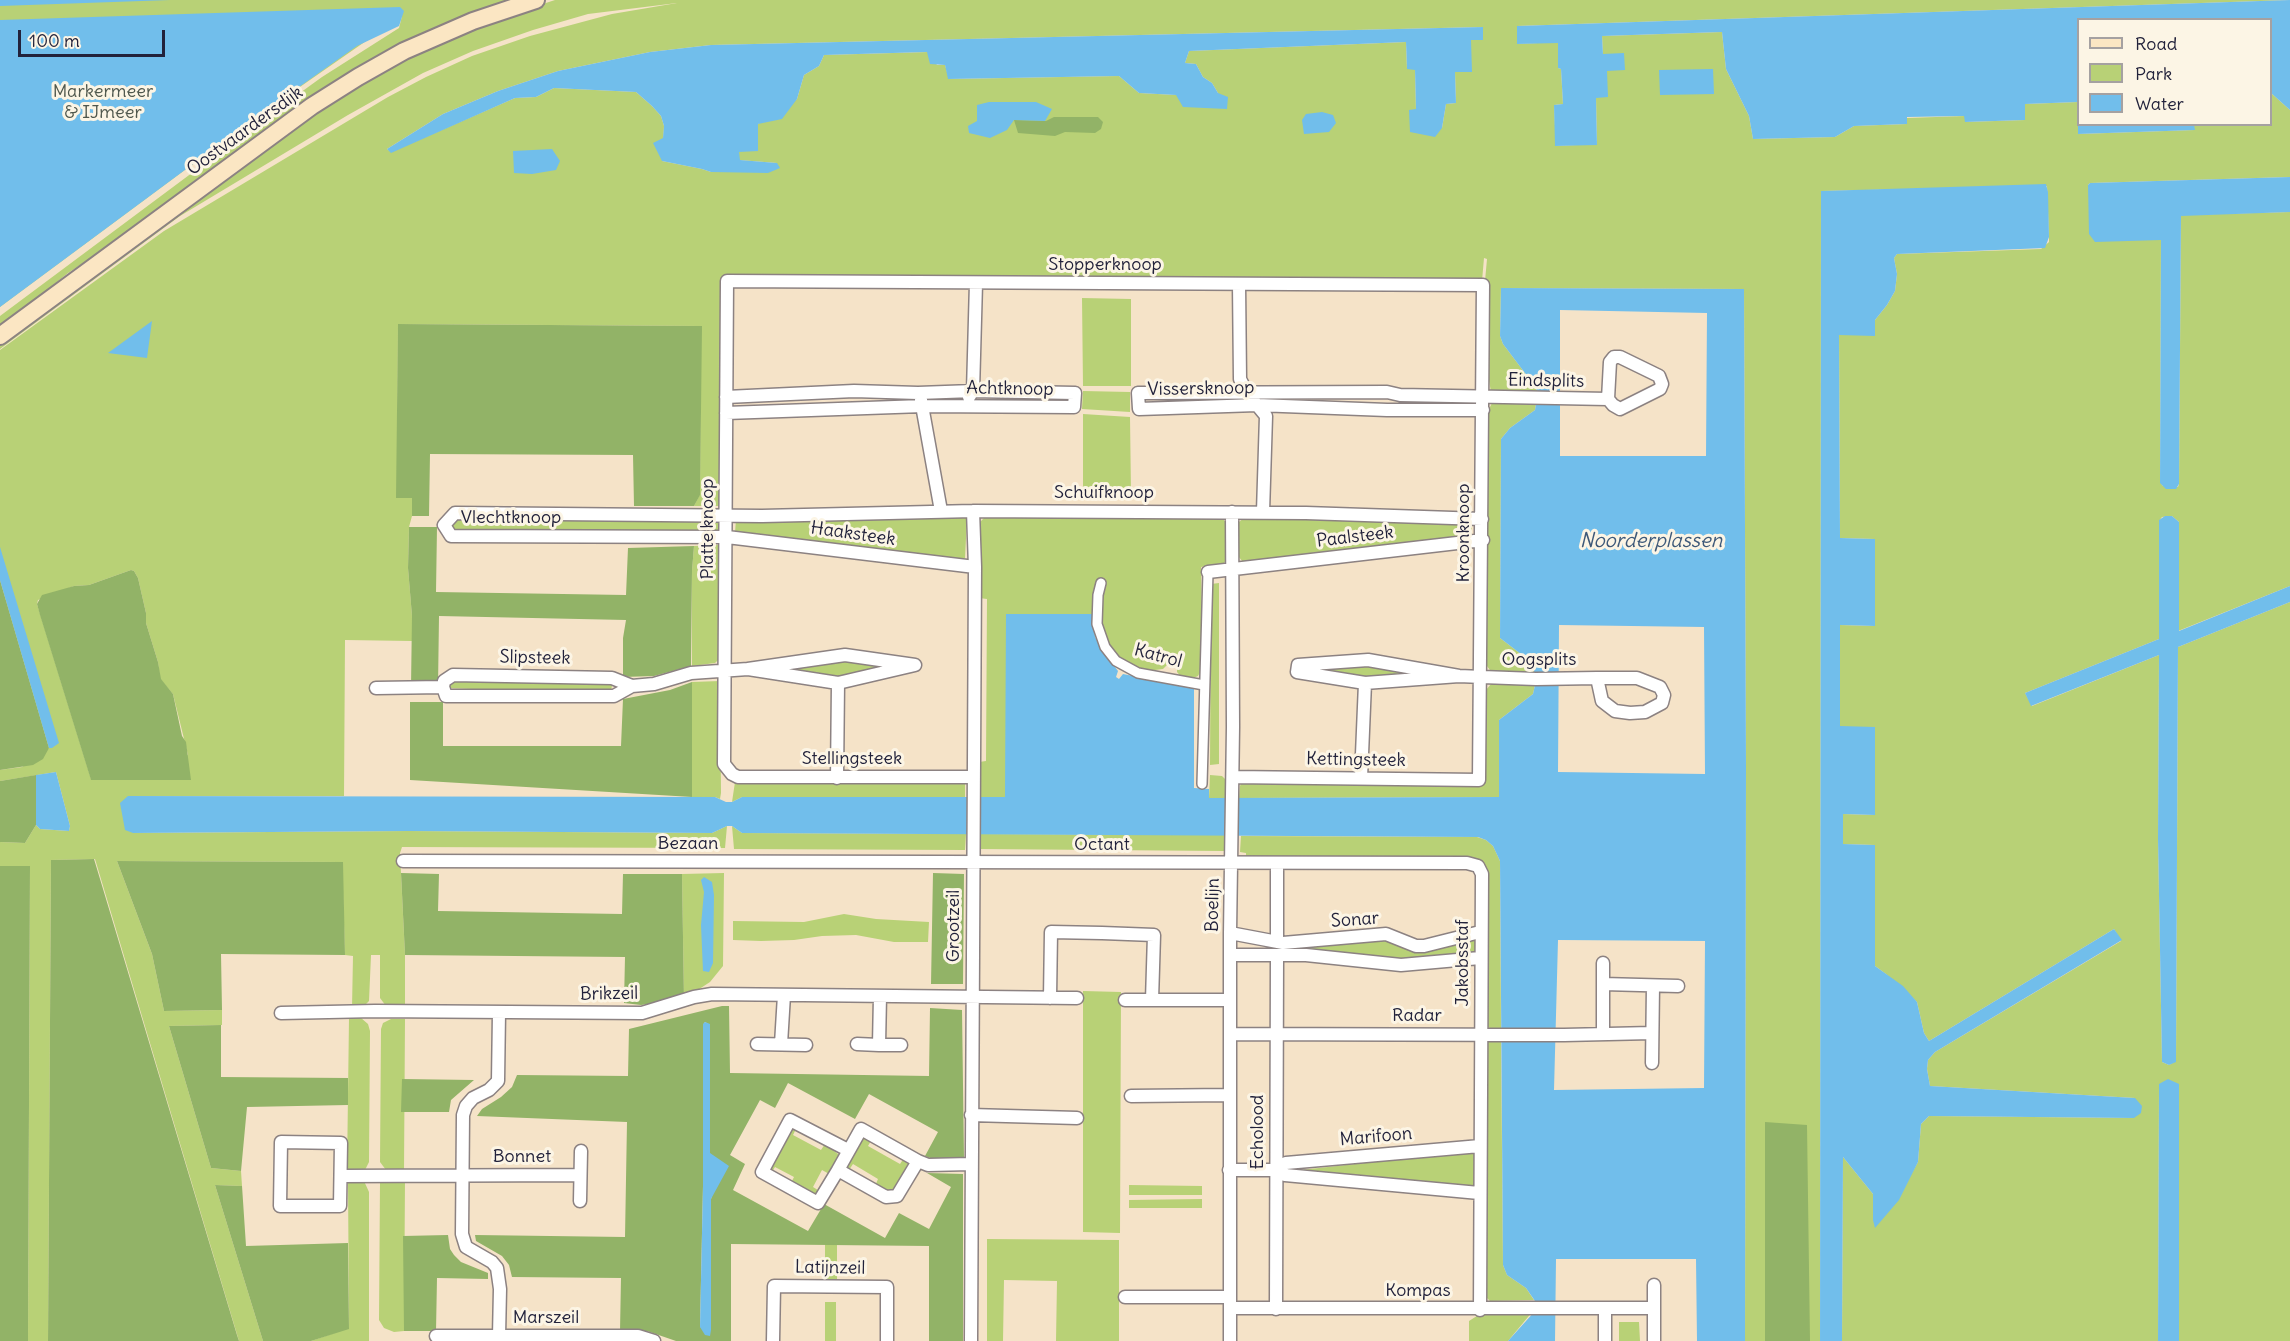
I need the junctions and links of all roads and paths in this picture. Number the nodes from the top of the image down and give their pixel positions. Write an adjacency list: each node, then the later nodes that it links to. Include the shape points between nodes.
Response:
1 (536, 0): 6 (main road, Oostvaardersdijk, via 404,51 349,82)
2 (727, 281): 3 (street, Stopperknoop); 10 (street, Platte knoop)
3 (976, 283): 4 (street, Stopperknoop); 7 (street)
4 (1239, 284): 5 (street, Stopperknoop); 9 (street, via 1240,379)
5 (1483, 285): 12 (street, Kroonknoop)
6 (0, 336)
7 (973, 391): 8 (street, Achtknoop); 15 (street); 15 (street, Achtknoop, via 1075,393 1074,407)
8 (918, 393): 10 (street, Achtknoop, via 854,391); 14 (street)
9 (1247, 393): 12 (street, Vissersknoop, via 1387,392); 13 (street); 13 (street, Vissersknoop, via 1138,393 1139,408)
10 (726, 397): 16 (street, Platte knoop)
11 (1608, 399): 11 (street, Eindsplits, via 1620,409 1660,389 1662,384 1659,376 1614,357 1610,362); 12 (street, Eindsplits)
12 (1483, 404): 13 (street, Vissersknoop, via 1387,410); 22 (street, Kroonknoop)
13 (1257, 405): 20 (street, via 1266,416)
14 (924, 406): 15 (street, Achtknoop); 16 (street, Achtknoop); 18 (street)
15 (963, 406)
16 (726, 413): 21 (street, Platte knoop)
17 (973, 510): 18 (street, Schuifknoop); 19 (street, Schuifknoop); 25 (street, Grootzeil)
18 (941, 511): 21 (street, Schuifknoop)
19 (1232, 512): 20 (street, Schuifknoop); 26 (street, Boelijn)
20 (1263, 512): 22 (street, Schuifknoop)
21 (725, 515): 23 (street, Platte knoop); 23 (street, Vlechtknoop, via 455,513 444,525 451,536)
22 (1482, 519): 24 (street, Kroonknoop)
23 (727, 537): 25 (street, Haaksteek); 30 (street, Platte knoop)
24 (1483, 540): 26 (street, Paalsteek); 32 (street, Kroonknoop)
25 (975, 567): 44 (street, Grootzeil)
26 (1232, 570): 27 (street, Katrol); 45 (street, Boelijn)
27 (1208, 572): 36 (street, Katrol)
28 (1101, 583): 36 (street, Katrol, via 1097,624 1105,647 1116,661 1138,673)
29 (748, 669): 30 (street, Slipsteek); 34 (street); 34 (street, via 846,655 915,665)
30 (726, 670): 37 (street, Slipsteek); 40 (street, Platte knoop, via 724,764)
31 (1459, 676): 32 (street, Oogsplits); 35 (street); 35 (street, via 1368,660 1298,665 1297,672)
32 (1482, 677): 33 (street, Oogsplits); 43 (street, Kroonknoop)
33 (1597, 678): 33 (street, Oogsplits, via 1652,682 1664,695 1662,703 1645,712 1616,711 1602,701)
34 (838, 683): 41 (street)
35 (1365, 683): 42 (street)
36 (1204, 685): 46 (street, Katrol)
37 (632, 686): 38 (street, Slipsteek, via 612,678 453,675 444,681); 38 (street, Slipsteek, via 614,696 446,696)
38 (443, 687): 39 (street, Slipsteek)
39 (376, 688)
40 (732, 774): 41 (street, Stellingsteek)
41 (837, 778): 44 (street, Stellingsteek)
42 (1361, 778): 43 (street, Kettingsteek); 45 (street, Kettingsteek)
43 (1479, 780)
44 (973, 782): 48 (street, Grootzeil)
45 (1232, 783): 49 (street, Boelijn)
46 (1202, 784)
47 (403, 861): 48 (street, Bezaan)
48 (973, 863): 49 (street, Octant); 62 (street, Grootzeil)
49 (1231, 863): 50 (street, Jakobsstaf); 52 (street, Boelijn)
50 (1277, 863): 51 (street, Jakobsstaf, via 1478,866 1482,874); 53 (street, Echolood)
51 (1480, 932): 53 (street, Sonar, via 1424,946 1386,934 1298,942); 55 (street, Jakobsstaf)
52 (1230, 933): 53 (street, Sonar); 54 (street, Boelijn)
53 (1277, 948): 54 (street, Sonar); 55 (street, Sonar, via 1401,965); 71 (street, Echolood)
54 (1230, 955): 67 (street, Boelijn)
55 (1480, 958): 72 (street, Jakobsstaf)
56 (1603, 963): 57 (street)
57 (1604, 984): 58 (street); 73 (street)
58 (1653, 986): 59 (street); 70 (street)
59 (1677, 986)
60 (784, 995): 61 (street, Brikzeil); 69 (street, Brikzeil, via 712,994 642,1013); 76 (street)
61 (880, 996): 62 (street, Brikzeil); 79 (street)
62 (972, 996): 63 (street, Brikzeil); 84 (street, Grootzeil)
63 (1050, 998): 64 (street, Brikzeil); 66 (street, via 1051,932 1154,935)
64 (1077, 998)
65 (1125, 1000): 66 (street)
66 (1152, 1000): 67 (street)
67 (1230, 1000): 74 (street, Boelijn)
68 (281, 1013): 69 (street, Brikzeil)
69 (499, 1013): 96 (street, via 498,1081 466,1106)
70 (1652, 1033): 73 (street, Radar); 81 (street)
71 (1275, 1034): 72 (street, Radar); 74 (street, Radar); 93 (street, Echolood)
72 (1487, 1034): 73 (street, Radar); 86 (street, Jakobsstaf)
73 (1603, 1034)
74 (1231, 1035): 82 (street, Boelijn)
75 (757, 1044): 76 (street)
76 (781, 1044): 78 (street)
77 (857, 1044): 79 (street)
78 (806, 1045)
79 (879, 1045): 80 (street)
80 (901, 1045)
81 (1652, 1063)
82 (1230, 1095): 83 (street); 92 (street, Boelijn)
83 (1131, 1096)
84 (971, 1115): 85 (street); 90 (street, Grootzeil)
85 (1077, 1118)
86 (1480, 1146): 93 (street, Marifoon, via 1286,1163); 97 (street, Jakobsstaf)
87 (848, 1150): 89 (street, via 861,1129); 91 (street); 91 (street, via 790,1120 762,1172 818,1203)
88 (581, 1151): 94 (street)
89 (918, 1161): 90 (street, via 928,1165); 91 (street, via 897,1196 886,1197)
90 (971, 1164): 111 (street, Grootzeil)
91 (837, 1170)
92 (1229, 1170): 93 (street, Marifoon); 101 (street, Boelijn)
93 (1276, 1170): 97 (street, Marifoon, via 1285,1175); 104 (street, Echolood)
94 (580, 1175): 96 (street, Bonnet); 98 (street)
95 (341, 1176): 95 (street, via 341,1143 281,1142 280,1206 340,1206); 96 (street, Bonnet)
96 (463, 1176): 107 (street, via 463,1240 473,1253 497,1268)
97 (1479, 1193): 105 (street, Jakobsstaf)
98 (580, 1201)
99 (1654, 1285): 103 (street)
100 (1125, 1297): 101 (street)
101 (1230, 1303): 104 (street, Kompas); 112 (street, Boelijn)
102 (1605, 1308): 103 (street, Kompas); 105 (street, Kompas); 113 (street)
103 (1654, 1308): 114 (street)
104 (1276, 1309): 105 (street, Kompas)
105 (1480, 1310)
106 (436, 1336): 107 (street, Marszeil)
107 (499, 1336): 108 (street, Marszeil, via 638,1336)
108 (654, 1341)
109 (773, 1341): 110 (street, Latijnzeil, via 774,1286 887,1287)
110 (887, 1341)
111 (971, 1341)
112 (1230, 1341)
113 (1605, 1341)
114 (1653, 1341)

